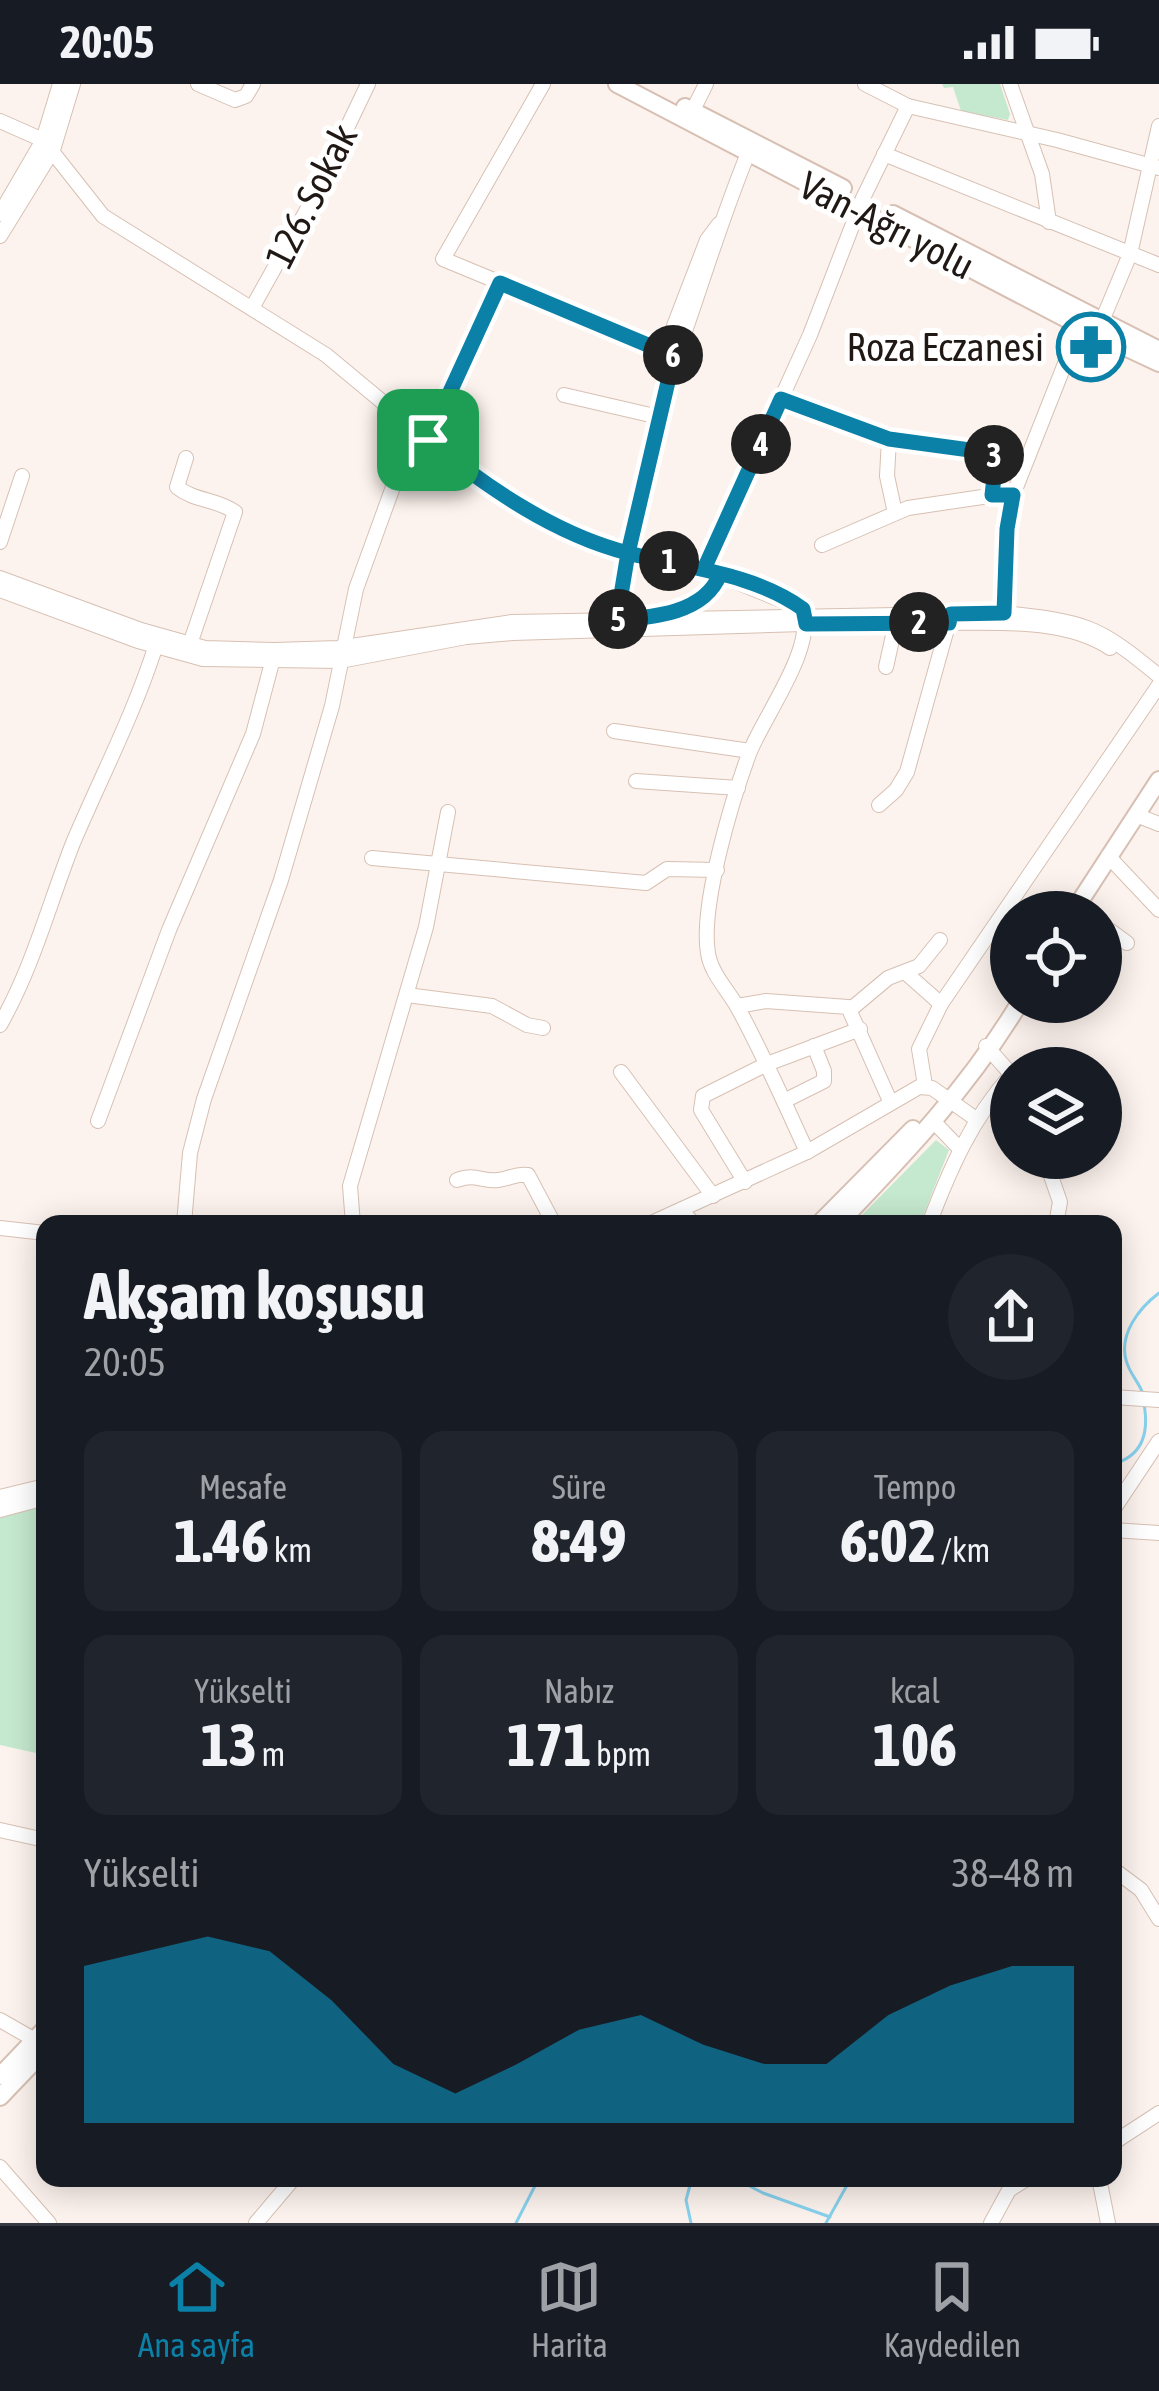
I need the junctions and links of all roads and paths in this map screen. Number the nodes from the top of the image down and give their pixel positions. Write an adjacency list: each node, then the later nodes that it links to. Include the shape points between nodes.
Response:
1 (60, 84): 18 (street)
2 (73, 84): 18 (street)
3 (198, 84): 4 (street, via 235,100)
4 (253, 84)
5 (368, 84): 29 (street, 126. Sokak)
6 (543, 84): 28 (street, via 443,259)
7 (617, 84): 14 (main road, Van-Ağrı yolu)
8 (640, 84): 14 (main road)
9 (706, 84): 14 (street)
10 (865, 84): 12 (street)
11 (1010, 84): 17 (street)
12 (880, 88): 13 (street)
13 (908, 106): 17 (street); 20 (street)
14 (691, 116): 19 (main road, Van-Ağrı yolu)
15 (0, 121): 18 (street)
16 (1159, 126): 21 (street)
17 (1026, 133): 21 (street); 24 (street)
18 (48, 145): 23 (street); 25 (street); 29 (street, via 103,216)
19 (751, 147): 22 (main road, Van-Ağrı yolu); 31 (street)
20 (884, 154): 22 (street); 24 (street)
21 (1154, 167): 26 (street)
22 (862, 204): 30 (main road, Van-Ağrı yolu); 35 (street)
23 (0, 214)
24 (1049, 222): 26 (street)
25 (0, 236)
26 (1130, 254): 27 (street); 30 (street)
27 (1159, 265)
28 (500, 283): 31 (street); 39 (street)
29 (252, 308): 37 (street, via 346,370)
30 (1089, 320): 32 (main road); 33 (main road, Van-Ağrı yolu); 43 (street)
31 (675, 348): 36 (street)
32 (1159, 350)
33 (1159, 362)
34 (564, 395): 36 (street)
35 (781, 399): 38 (street); 48 (street)
36 (659, 417): 47 (street)
37 (414, 429): 39 (street); 61 (street, via 356,589)
38 (889, 439): 42 (street, via 992,453); 44 (street)
39 (428, 440): 47 (street, via 497,492)
40 (187, 458): 59 (street, via 177,487 235,512)
41 (22, 476): 45 (street)
42 (992, 495): 43 (street); 44 (street)
43 (1013, 495): 54 (street)
44 (895, 513): 46 (street)
45 (0, 542)
46 (822, 545)
47 (628, 553): 48 (street); 58 (street)
48 (712, 572): 51 (street); 52 (street, via 705,596)
49 (0, 578): 59 (street)
50 (0, 590): 60 (street)
51 (776, 595): 55 (street); 56 (street)
52 (656, 618): 56 (street); 58 (street)
53 (950, 618): 54 (street); 55 (street); 57 (street); 70 (street, via 907,772)
54 (1004, 618): 64 (street, via 1101,631)
55 (806, 619): 56 (street); 57 (street); 66 (street, via 793,667)
56 (770, 620): 58 (street)
57 (896, 622): 63 (street)
58 (617, 625): 61 (street)
59 (190, 644): 62 (street)
60 (156, 645): 62 (street, via 203,658); 89 (street)
61 (342, 654): 62 (street); 112 (street, via 281,880 204,1099)
62 (274, 656): 103 (street, via 253,734)
63 (886, 667)
64 (1159, 683): 85 (street)
65 (614, 731): 66 (street)
66 (750, 752): 69 (street)
67 (1159, 780): 72 (main road)
68 (636, 782): 69 (street)
69 (738, 788): 77 (street)
70 (879, 805)
71 (448, 812): 76 (street)
72 (1136, 815): 73 (street); 74 (main road)
73 (1159, 824)
74 (1108, 856): 78 (main road); 79 (street)
75 (372, 858): 76 (street)
76 (441, 866): 77 (street, via 646,883 667,869); 84 (street)
77 (717, 870): 86 (street, via 708,955)
78 (1089, 891)
79 (1159, 910)
80 (1122, 939): 82 (street)
81 (940, 940): 83 (street)
82 (1127, 943)
83 (906, 973): 85 (street); 87 (street, via 888,977)
84 (407, 995): 90 (street, via 492,1006); 113 (street, via 350,1186)
85 (941, 1004): 97 (street, via 919,1048)
86 (737, 1006): 87 (street); 95 (street)
87 (850, 1009): 91 (street)
88 (1008, 1023): 93 (main road)
89 (0, 1024)
90 (543, 1028)
91 (860, 1029): 92 (street); 100 (street)
92 (814, 1046): 95 (street); 99 (street, via 824,1081)
93 (988, 1049): 94 (street); 98 (main road)
94 (990, 1051)
95 (767, 1064): 99 (street); 109 (street, via 700,1103)
96 (621, 1072): 110 (street)
97 (926, 1085): 98 (street); 100 (street)
98 (948, 1099): 102 (street); 104 (main road); 117 (main road)
99 (784, 1101): 106 (street)
100 (890, 1101): 106 (street)
101 (990, 1101): 102 (street)
102 (976, 1119): 105 (street)
103 (98, 1120)
104 (934, 1124): 105 (street); 118 (main road)
105 (959, 1148): 119 (street)
106 (807, 1152): 109 (street)
107 (1052, 1179): 120 (street)
108 (457, 1180): 114 (street, via 528,1175)
109 (745, 1182): 110 (street)
110 (713, 1196): 111 (street)
111 (681, 1210): 115 (street); 116 (street)
112 (185, 1215)
113 (352, 1215)
114 (549, 1215)
115 (670, 1215)
116 (686, 1215)
117 (828, 1215)
118 (847, 1215)
119 (932, 1215)
120 (1058, 1215)
121 (0, 1228): 122 (street)
122 (36, 1232)
123 (1122, 1398): 124 (street)
124 (1159, 1400)
125 (1159, 1441): 127 (street)
126 (36, 1488): 128 (street)
127 (1122, 1496)
128 (0, 1497)
129 (36, 1500): 130 (street)
130 (0, 1510)
131 (1122, 1531): 132 (street)
132 (1159, 1533)
133 (0, 1830): 134 (street)
134 (36, 1838)
135 (1122, 1876): 136 (street)
136 (1159, 1919)
137 (0, 2020): 138 (street)
138 (36, 2037)
139 (36, 2045): 141 (main road)
140 (36, 2048): 142 (main road)
141 (0, 2076)
142 (0, 2097)
143 (1159, 2113): 144 (street)
144 (1122, 2137)
145 (0, 2167): 149 (street)
146 (286, 2187): 150 (street)
147 (1014, 2187): 151 (street)
148 (1101, 2187): 152 (street)
149 (49, 2223)
150 (256, 2223)
151 (991, 2223)
152 (1108, 2223)

